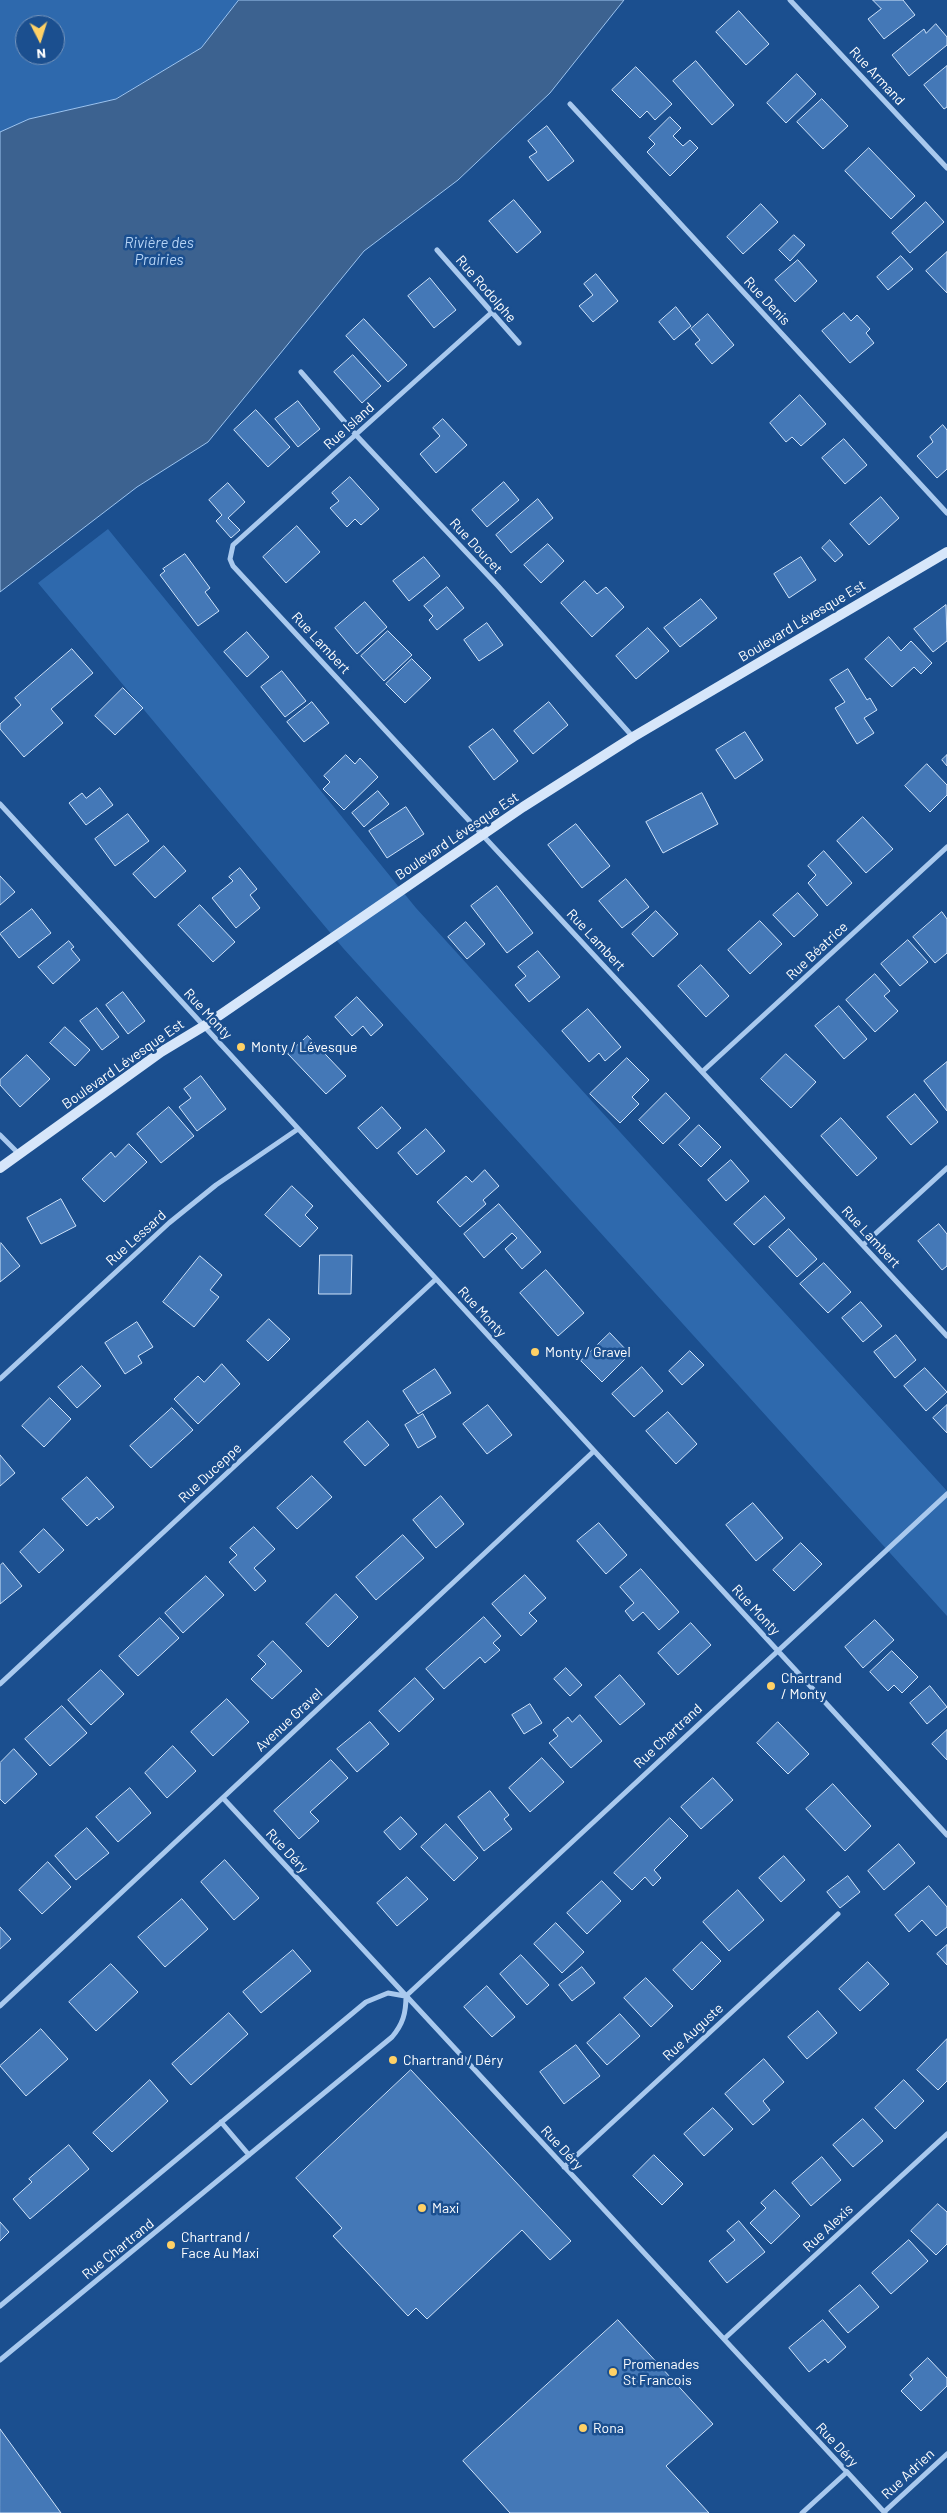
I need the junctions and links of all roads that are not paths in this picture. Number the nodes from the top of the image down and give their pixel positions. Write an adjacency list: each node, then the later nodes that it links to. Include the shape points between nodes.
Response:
1 (790, 0): 3 (street, Rue Armand)
2 (570, 104): 9 (street, Rue Denis)
3 (947, 168)
4 (437, 250): 5 (street, Rue Rodolphe)
5 (491, 313): 6 (street, Rue Rodolphe); 8 (street, Rue Island)
6 (519, 343)
7 (301, 372): 8 (street, Rue Doucet)
8 (356, 435): 11 (street, Rue Island, via 233,545); 12 (street, Rue Doucet, via 498,586)
9 (947, 513)
10 (947, 552): 12 (street, Boulevard Lévesque Est)
11 (230, 559): 14 (street, Rue Lambert, via 233,566)
12 (632, 737): 14 (street, Boulevard Lévesque Est)
13 (0, 804): 16 (street, Rue Monty)
14 (484, 834): 16 (street, Boulevard Lévesque Est); 17 (street, Rue Lambert)
15 (947, 847): 17 (street, Rue Béatrice)
16 (204, 1026): 18 (street, Rue Monty); 20 (street, Boulevard Lévesque Est, via 161,1052)
17 (703, 1071): 23 (street, Rue Lambert)
18 (298, 1129): 24 (street, Rue Monty); 26 (street, Rue Lessard, via 216,1185 169,1223)
19 (0, 1135): 20 (street)
20 (18, 1154): 21 (street, Boulevard Lévesque Est)
21 (0, 1168)
22 (947, 1168): 23 (street)
23 (863, 1245): 25 (street, Rue Lambert)
24 (436, 1279): 27 (street, Rue Monty); 30 (street, Rue Duceppe)
25 (947, 1336)
26 (0, 1379)
27 (594, 1451): 29 (street, Rue Monty); 31 (street, Avenue Gravel)
28 (947, 1494): 29 (street, Rue Chartrand)
29 (776, 1650): 32 (street, Rue Monty); 34 (street, Rue Chartrand)
30 (0, 1684)
31 (223, 1798): 34 (street, Rue Déry); 35 (street, Avenue Gravel)
32 (947, 1835)
33 (838, 1914): 39 (street, Rue Auguste)
34 (406, 1996): 36 (street, via 388,1993 366,2002); 38 (street, Rue Chartrand, via 401,2026 392,2037); 39 (street, Rue Déry)
35 (0, 2006)
36 (221, 2122): 38 (street); 40 (street)
37 (947, 2134): 41 (street, Rue Alexis)
38 (250, 2155): 42 (street, Rue Chartrand)
39 (564, 2167): 41 (street, Rue Déry)
40 (0, 2306)
41 (724, 2339): 44 (street, Rue Déry)
42 (0, 2360)
43 (947, 2454): 45 (street, Rue Adrien)
44 (847, 2472): 45 (street, Rue Déry); 46 (street)
45 (884, 2512)
46 (802, 2513)

